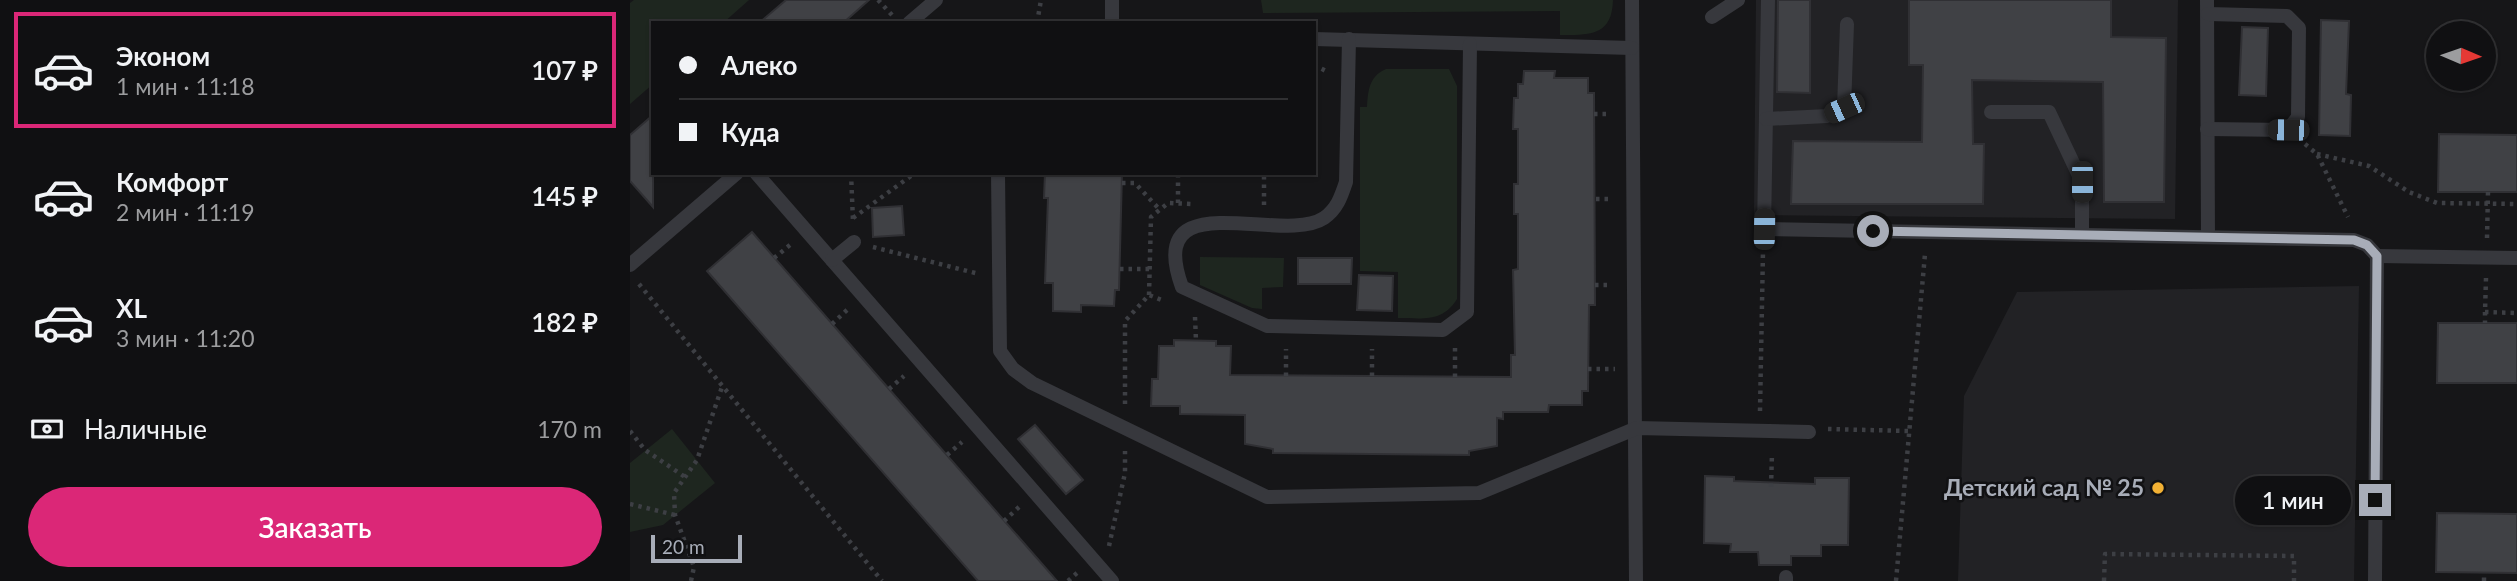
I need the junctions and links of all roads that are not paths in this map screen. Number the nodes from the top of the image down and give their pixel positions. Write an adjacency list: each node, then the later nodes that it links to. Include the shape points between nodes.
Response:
1 (936, 0): 8 (lane)
2 (1112, 0): 9 (lane)
3 (1632, 0): 14 (lane)
4 (1738, 0): 7 (lane)
5 (1768, 0): 16 (lane)
6 (2208, 7): 17 (lane); 17 (lane, via 2287,16 2299,28 2298,117 2288,130)
7 (1712, 16)
8 (911, 21)
9 (1112, 21)
10 (1847, 24): 16 (lane, via 1844,108 1828,116)
11 (1316, 39): 12 (lane)
12 (1349, 39): 13 (lane); 13 (lane, via 1346,182 1338,204 1322,220 1294,224 1202,223 1184,233 1175,250 1175,270 1182,287 1267,326 1443,330 1467,312)
13 (1470, 44): 14 (lane)
14 (1632, 48): 28 (lane)
15 (1991, 112): 21 (lane, via 2049,112 2082,182)
16 (1766, 118): 21 (lane, via 1764,229)
17 (2207, 129): 22 (lane)
18 (735, 175): 27 (lane)
19 (758, 175): 26 (lane)
20 (998, 175): 28 (lane, via 1000,351 1013,369 1032,383 1268,497 1479,493)
21 (2082, 235): 22 (lane)
22 (2208, 237): 24 (lane, via 2354,240)
23 (854, 242): 26 (lane)
24 (2377, 256): 25 (lane); 32 (lane)
25 (2517, 258)
26 (832, 260): 30 (lane)
27 (630, 265)
28 (1637, 428): 29 (lane); 31 (lane)
29 (1809, 432)
30 (1107, 576)
31 (1636, 581)
32 (2375, 581)

